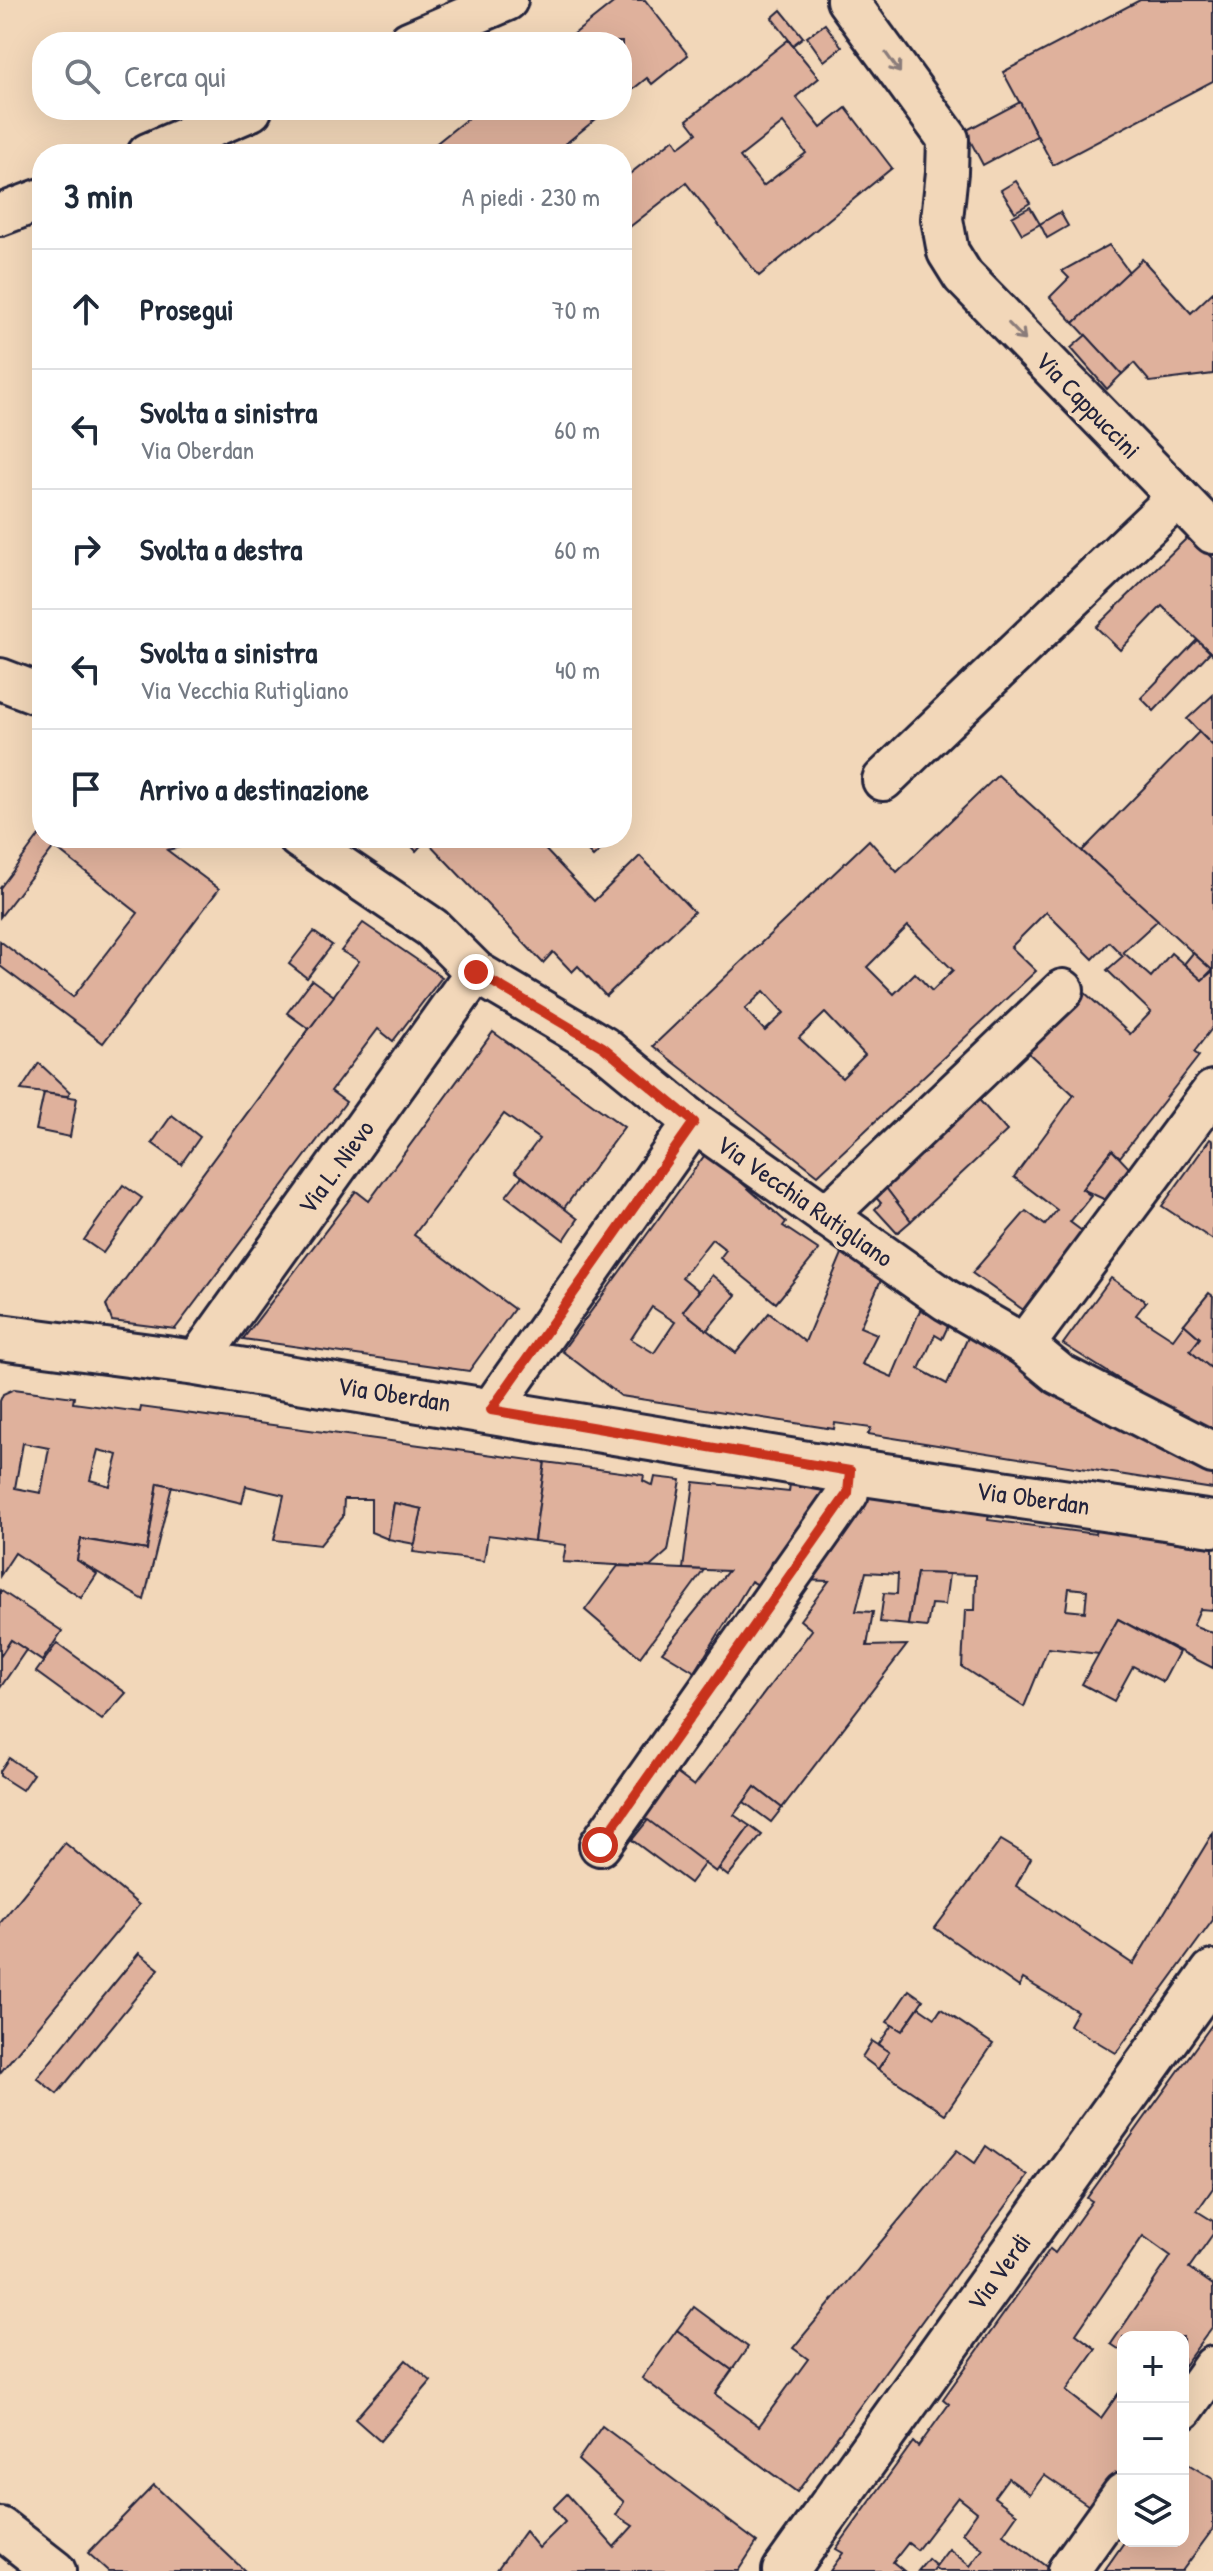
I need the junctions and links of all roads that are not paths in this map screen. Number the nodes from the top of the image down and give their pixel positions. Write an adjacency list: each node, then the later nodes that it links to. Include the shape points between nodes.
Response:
1 (507, 0): 3 (street)
2 (847, 0): 8 (street, Via Cappuccini, one-way to 8, via 948,139 942,219 948,252 963,276)
3 (432, 32)
4 (228, 120): 5 (street)
5 (171, 144)
6 (32, 203): 7 (street)
7 (0, 215)
8 (1178, 497): 9 (street, Via Cappuccini); 12 (street)
9 (1213, 533)
10 (0, 679): 11 (street)
11 (32, 691)
12 (883, 780)
13 (314, 848): 14 (street, Via Vecchia Rutigliano, via 432,928)
14 (476, 972): 17 (street, Via Vecchia Rutigliano, via 603,1047); 21 (street, Via L. Nievo)
15 (1063, 990): 18 (street)
16 (1213, 1091): 20 (street)
17 (694, 1122): 18 (street, Via Vecchia Rutigliano); 22 (street)
18 (826, 1216): 20 (street, Via Vecchia Rutigliano, via 946,1300)
19 (0, 1337): 21 (street, Via Oberdan)
20 (1024, 1345): 23 (street, Via Vecchia Rutigliano, via 1059,1374)
21 (196, 1363): 22 (street, Via Oberdan)
22 (491, 1410): 24 (street, Via Oberdan)
23 (1213, 1453)
24 (850, 1471): 25 (street, Via Oberdan); 26 (street, via 848,1493)
25 (1213, 1524)
26 (600, 1845)
27 (1213, 1973): 33 (street, Via Verdi)
28 (1213, 2367): 29 (street)
29 (1187, 2403)
30 (1117, 2502): 34 (street)
31 (0, 2528): 32 (street)
32 (55, 2571)
33 (785, 2571)
34 (1068, 2571)

